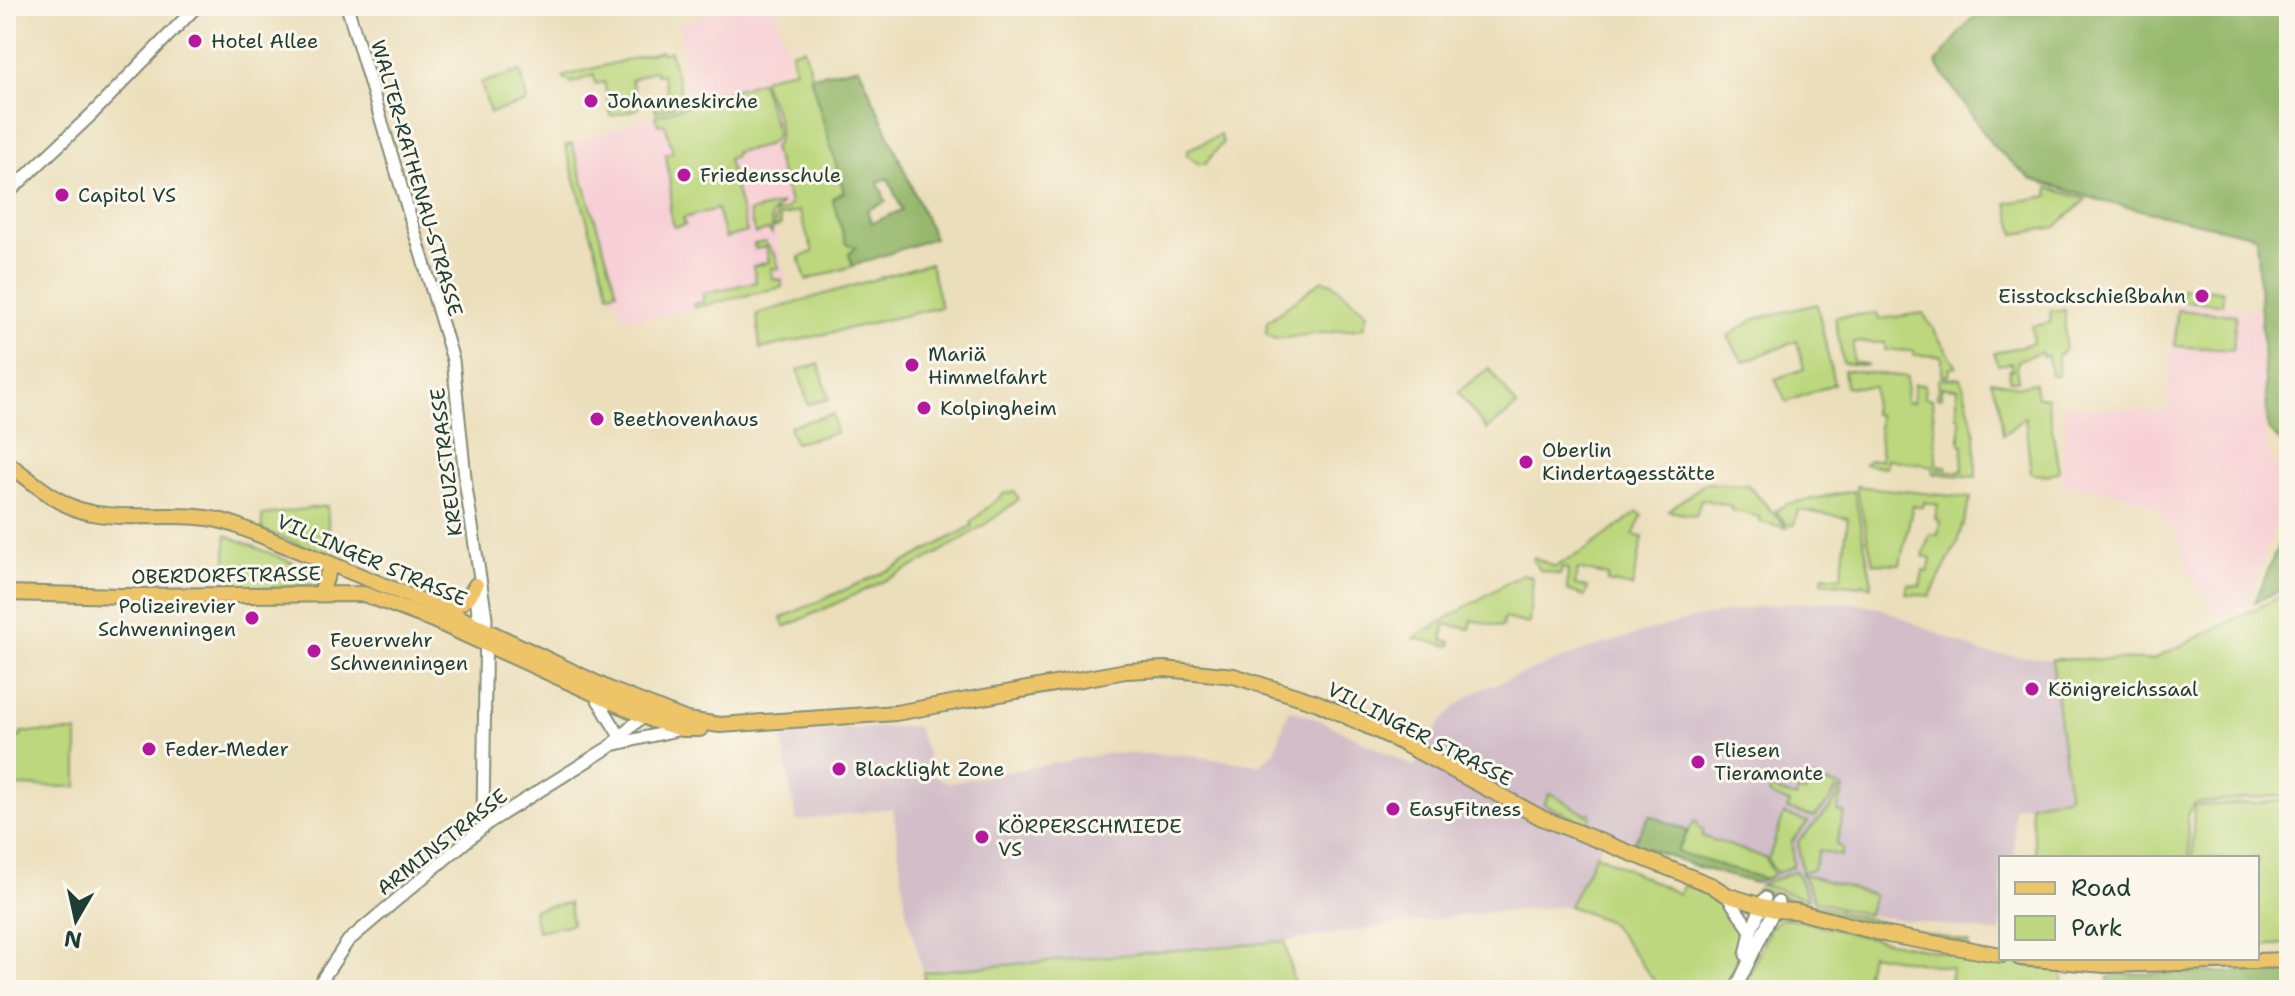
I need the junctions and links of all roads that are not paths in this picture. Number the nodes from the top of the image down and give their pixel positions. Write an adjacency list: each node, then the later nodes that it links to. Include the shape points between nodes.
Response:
1 (197, 6): 3 (street)
2 (347, 6): 4 (street, WALTER-RATHENAU-STRASSE)
3 (6, 195)
4 (453, 360): 6 (street, KREUZSTRASSE)
5 (6, 462): 7 (main road, VILLINGER STRASSE, via 66,504 91,513 215,518)
6 (476, 559): 8 (street, KREUZSTRASSE); 12 (street, KREUZSTRASSE)
7 (331, 564): 10 (main road); 11 (main road, VILLINGER STRASSE)
8 (476, 585): 11 (main road, via 470,597); 12 (street, KREUZSTRASSE)
9 (6, 593): 10 (main road, OBERDORFSTRASSE)
10 (321, 593): 12 (main road, OBERDORFSTRASSE, via 364,594)
11 (442, 609): 12 (main road, VILLINGER STRASSE)
12 (485, 637): 13 (main road, VILLINGER STRASSE); 14 (main road, VILLINGER STRASSE); 18 (street, KREUZSTRASSE, via 483,815)
13 (595, 695): 14 (main road, VILLINGER STRASSE); 17 (street)
14 (652, 714): 15 (main road, VILLINGER STRASSE); 16 (main road, VILLINGER STRASSE); 17 (street, ARMINSTRASSE)
15 (720, 725): 16 (main road, VILLINGER STRASSE); 19 (main road, VILLINGER STRASSE, via 928,709 1126,671 1219,674 1318,703 1542,818)
16 (682, 729): 17 (street, ARMINSTRASSE)
17 (624, 738): 18 (street, ARMINSTRASSE)
18 (488, 823): 27 (street, ARMINSTRASSE, via 348,941)
19 (1711, 885): 20 (main road, VILLINGER STRASSE); 21 (main road, VILLINGER STRASSE)
20 (1727, 895): 21 (main road, VILLINGER STRASSE); 22 (street)
21 (1770, 904): 22 (street); 23 (main road, VILLINGER STRASSE, via 1888,935); 26 (street)
22 (1751, 931): 26 (street)
23 (1999, 955)
24 (2044, 960): 25 (main road, via 2105,965)
25 (2289, 960)
26 (1744, 968): 28 (street)
27 (315, 990)
28 (1735, 990)

